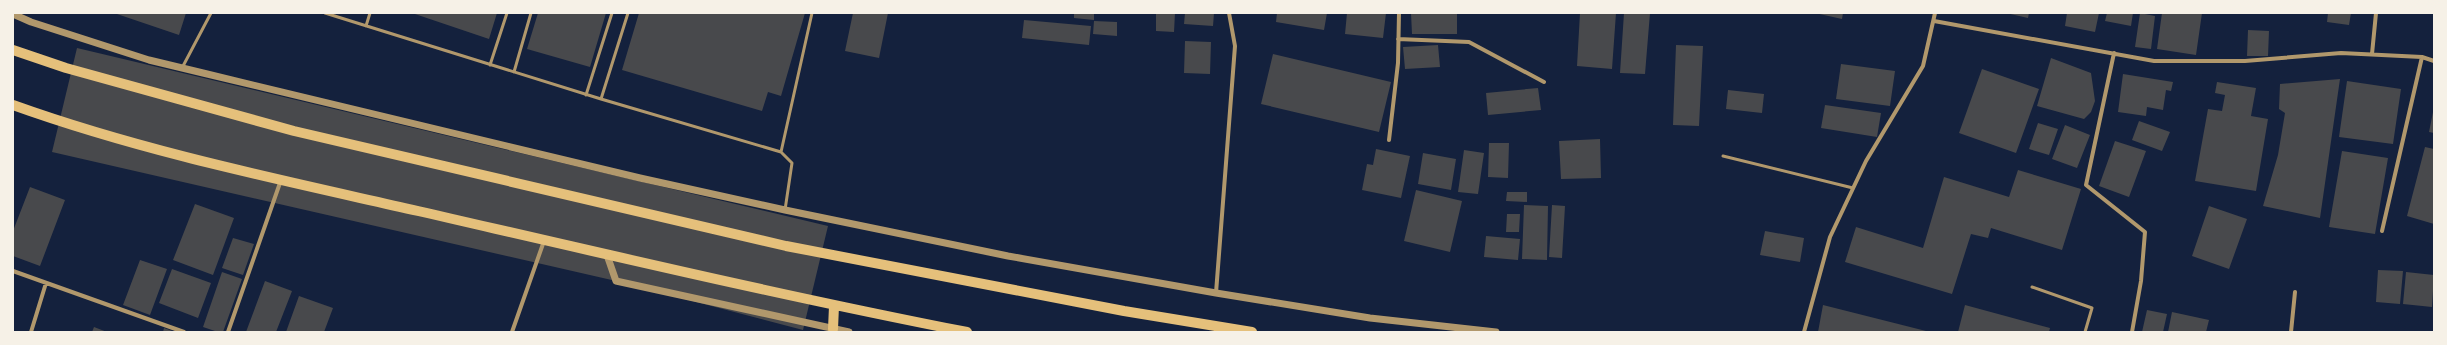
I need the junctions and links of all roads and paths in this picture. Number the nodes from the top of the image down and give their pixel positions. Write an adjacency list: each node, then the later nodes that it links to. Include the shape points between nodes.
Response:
1 (211, 13): 23 (lane)
2 (325, 13): 15 (lane)
3 (370, 13): 15 (lane)
4 (507, 13): 22 (lane)
5 (531, 13): 24 (lane)
6 (612, 13): 26 (lane)
7 (628, 13): 27 (lane)
8 (812, 13): 30 (lane)
9 (1229, 13): 42 (street, via 1235,46)
10 (1399, 13): 16 (street)
11 (1935, 13): 14 (street)
12 (2376, 13): 19 (street)
13 (13, 14): 23 (street, via 31,22)
14 (1934, 21): 18 (street); 33 (street, via 1923,66 1866,161)
15 (366, 26): 22 (lane)
16 (1398, 39): 25 (street, via 1469,42); 29 (street, via 1398,64)
17 (13, 50): 51 (main road, via 66,68 294,131 786,246 1124,311)
18 (2114, 53): 19 (street, via 2154,61 2246,61 2341,53); 55 (street, via 2086,185 2145,232 2141,282)
19 (2372, 54): 20 (street)
20 (2422, 57): 21 (street); 35 (street)
21 (2434, 61)
22 (490, 65): 24 (lane)
23 (182, 68): 34 (street, via 640,178)
24 (514, 72): 26 (lane)
25 (1544, 82)
26 (586, 95): 27 (lane)
27 (602, 99): 30 (lane)
28 (13, 104): 32 (main road, via 94,133)
29 (1389, 140)
30 (781, 152): 34 (lane, via 792,163)
31 (1723, 156): 33 (lane)
32 (281, 179): 36 (main road); 47 (street)
33 (1853, 188): 53 (street, via 1830,237)
34 (785, 210): 42 (street, via 1008,256)
35 (2382, 231)
36 (544, 240): 37 (main road); 48 (street)
37 (607, 255): 43 (main road); 44 (street, via 616,281)
38 (13, 271): 39 (street)
39 (46, 283): 45 (street); 46 (street)
40 (2032, 288): 54 (lane, via 2092,308)
41 (2295, 292): 56 (street)
42 (1216, 293): 52 (street, via 1370,318)
43 (834, 306): 44 (main road); 50 (main road)
44 (833, 329): 49 (street)
45 (31, 332)
46 (184, 332)
47 (228, 332)
48 (512, 332)
49 (849, 332)
50 (967, 332)
51 (1252, 332)
52 (1496, 332)
53 (1804, 332)
54 (2085, 332)
55 (2132, 332)
56 (2291, 332)

